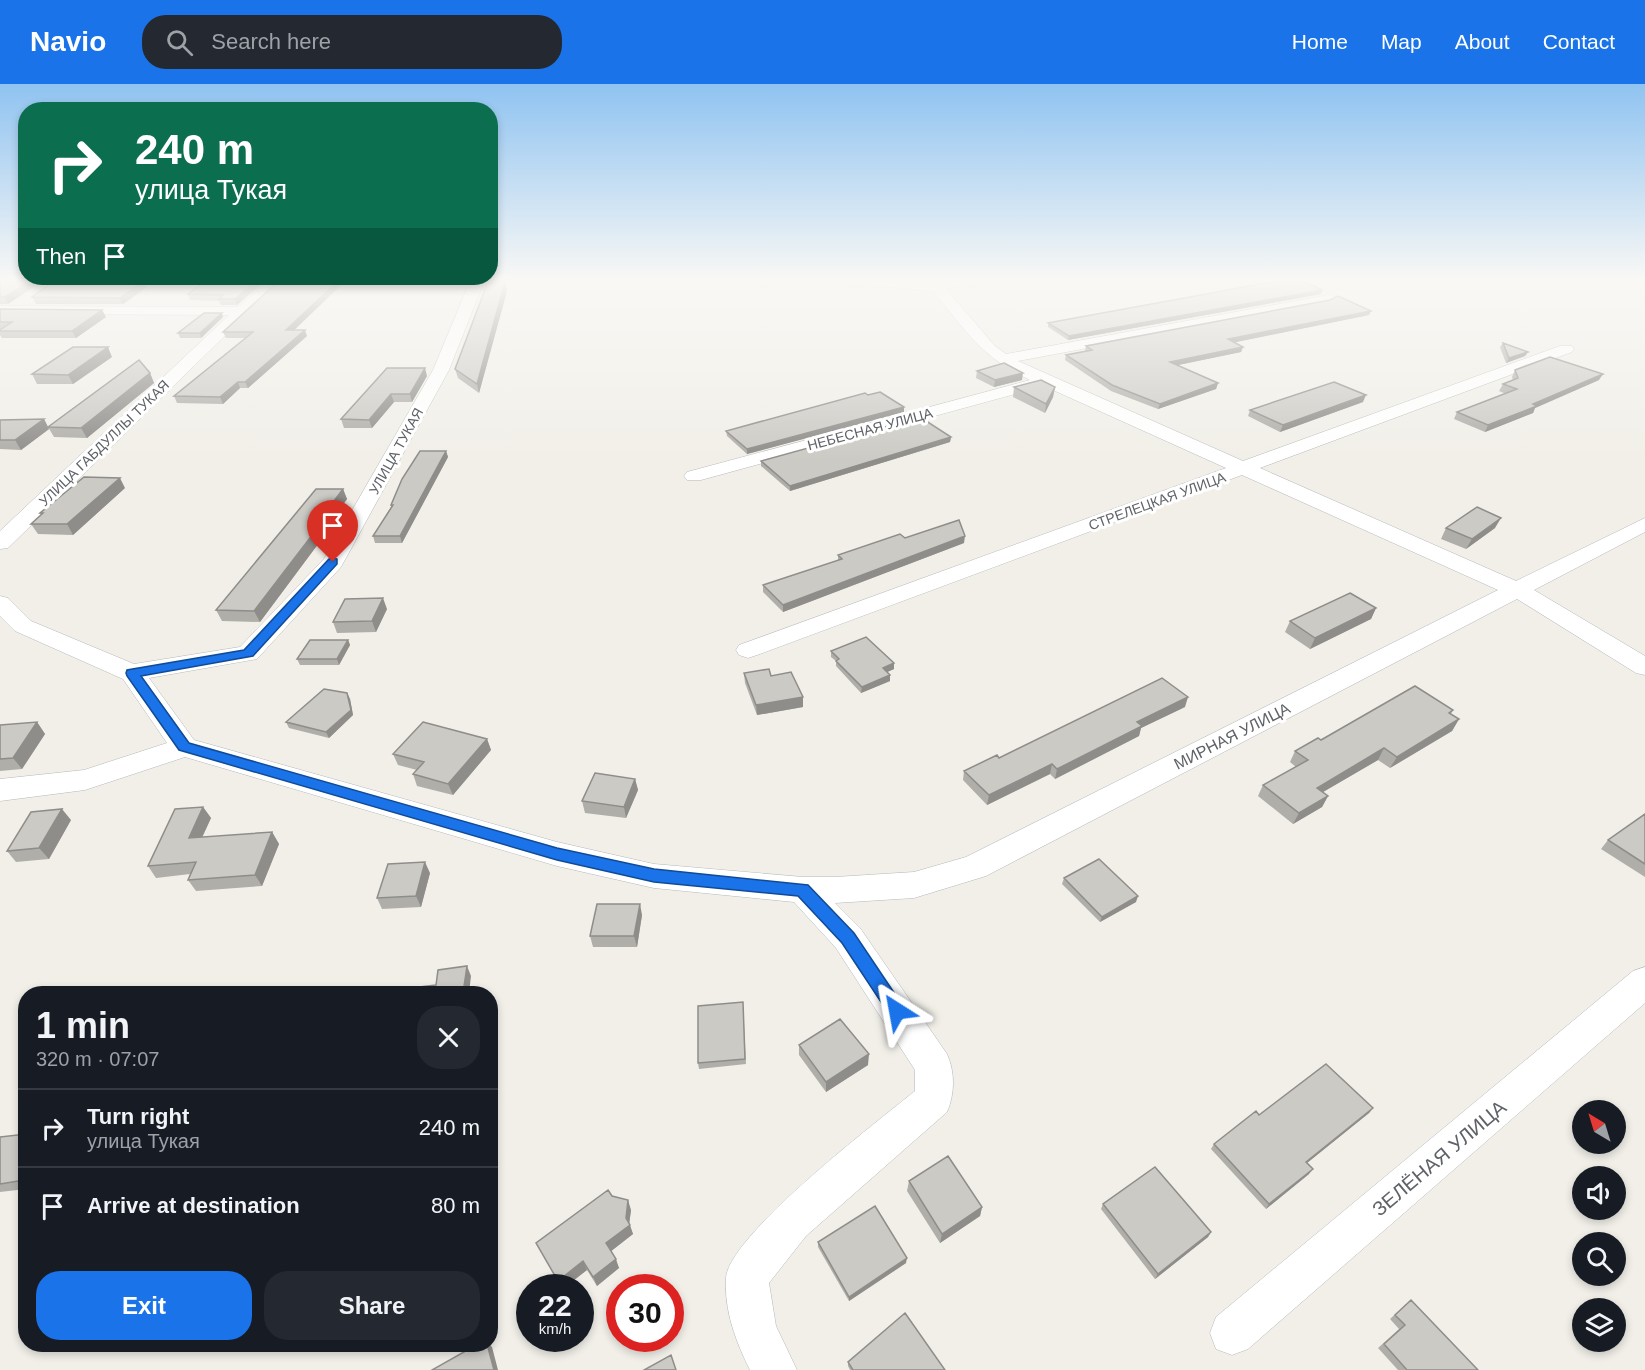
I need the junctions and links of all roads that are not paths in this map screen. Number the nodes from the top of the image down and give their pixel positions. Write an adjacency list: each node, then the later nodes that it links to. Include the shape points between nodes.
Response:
1 (213, 339): 11 (street, УЛИЦА ГАБДУЛЛЫ ТУКАЯ)
2 (454, 339): 17 (street, УЛИЦА ТУКАЯ, via 441,370 333,562 248,653)
3 (981, 339): 6 (street)
4 (1109, 339): 6 (street)
5 (1566, 349): 8 (street, СТРЕЛЕЦКАЯ УЛИЦА)
6 (1003, 359): 7 (street)
7 (1045, 381): 8 (street); 9 (street, НЕБЕСНАЯ УЛИЦА)
8 (1246, 468): 12 (street); 15 (street, СТРЕЛЕЦКАЯ УЛИЦА)
9 (694, 476)
10 (1645, 524): 12 (street, МИРНАЯ УЛИЦА)
11 (0, 543)
12 (1518, 590): 16 (street); 20 (street, МИРНАЯ УЛИЦА, via 975,867 914,885)
13 (0, 603): 14 (street)
14 (12, 631): 17 (street)
15 (748, 650)
16 (1645, 667)
17 (132, 673): 18 (street)
18 (184, 747): 19 (street, via 85,780); 20 (street, МИРНАЯ УЛИЦА, via 557,854 654,876)
19 (0, 790)
20 (803, 890): 23 (street, via 848,938 934,1066 934,1099 791,1221 747,1277 754,1331)
21 (1645, 982): 22 (street, ЗЕЛЁНАЯ УЛИЦА)
22 (1232, 1333)
23 (774, 1370)

